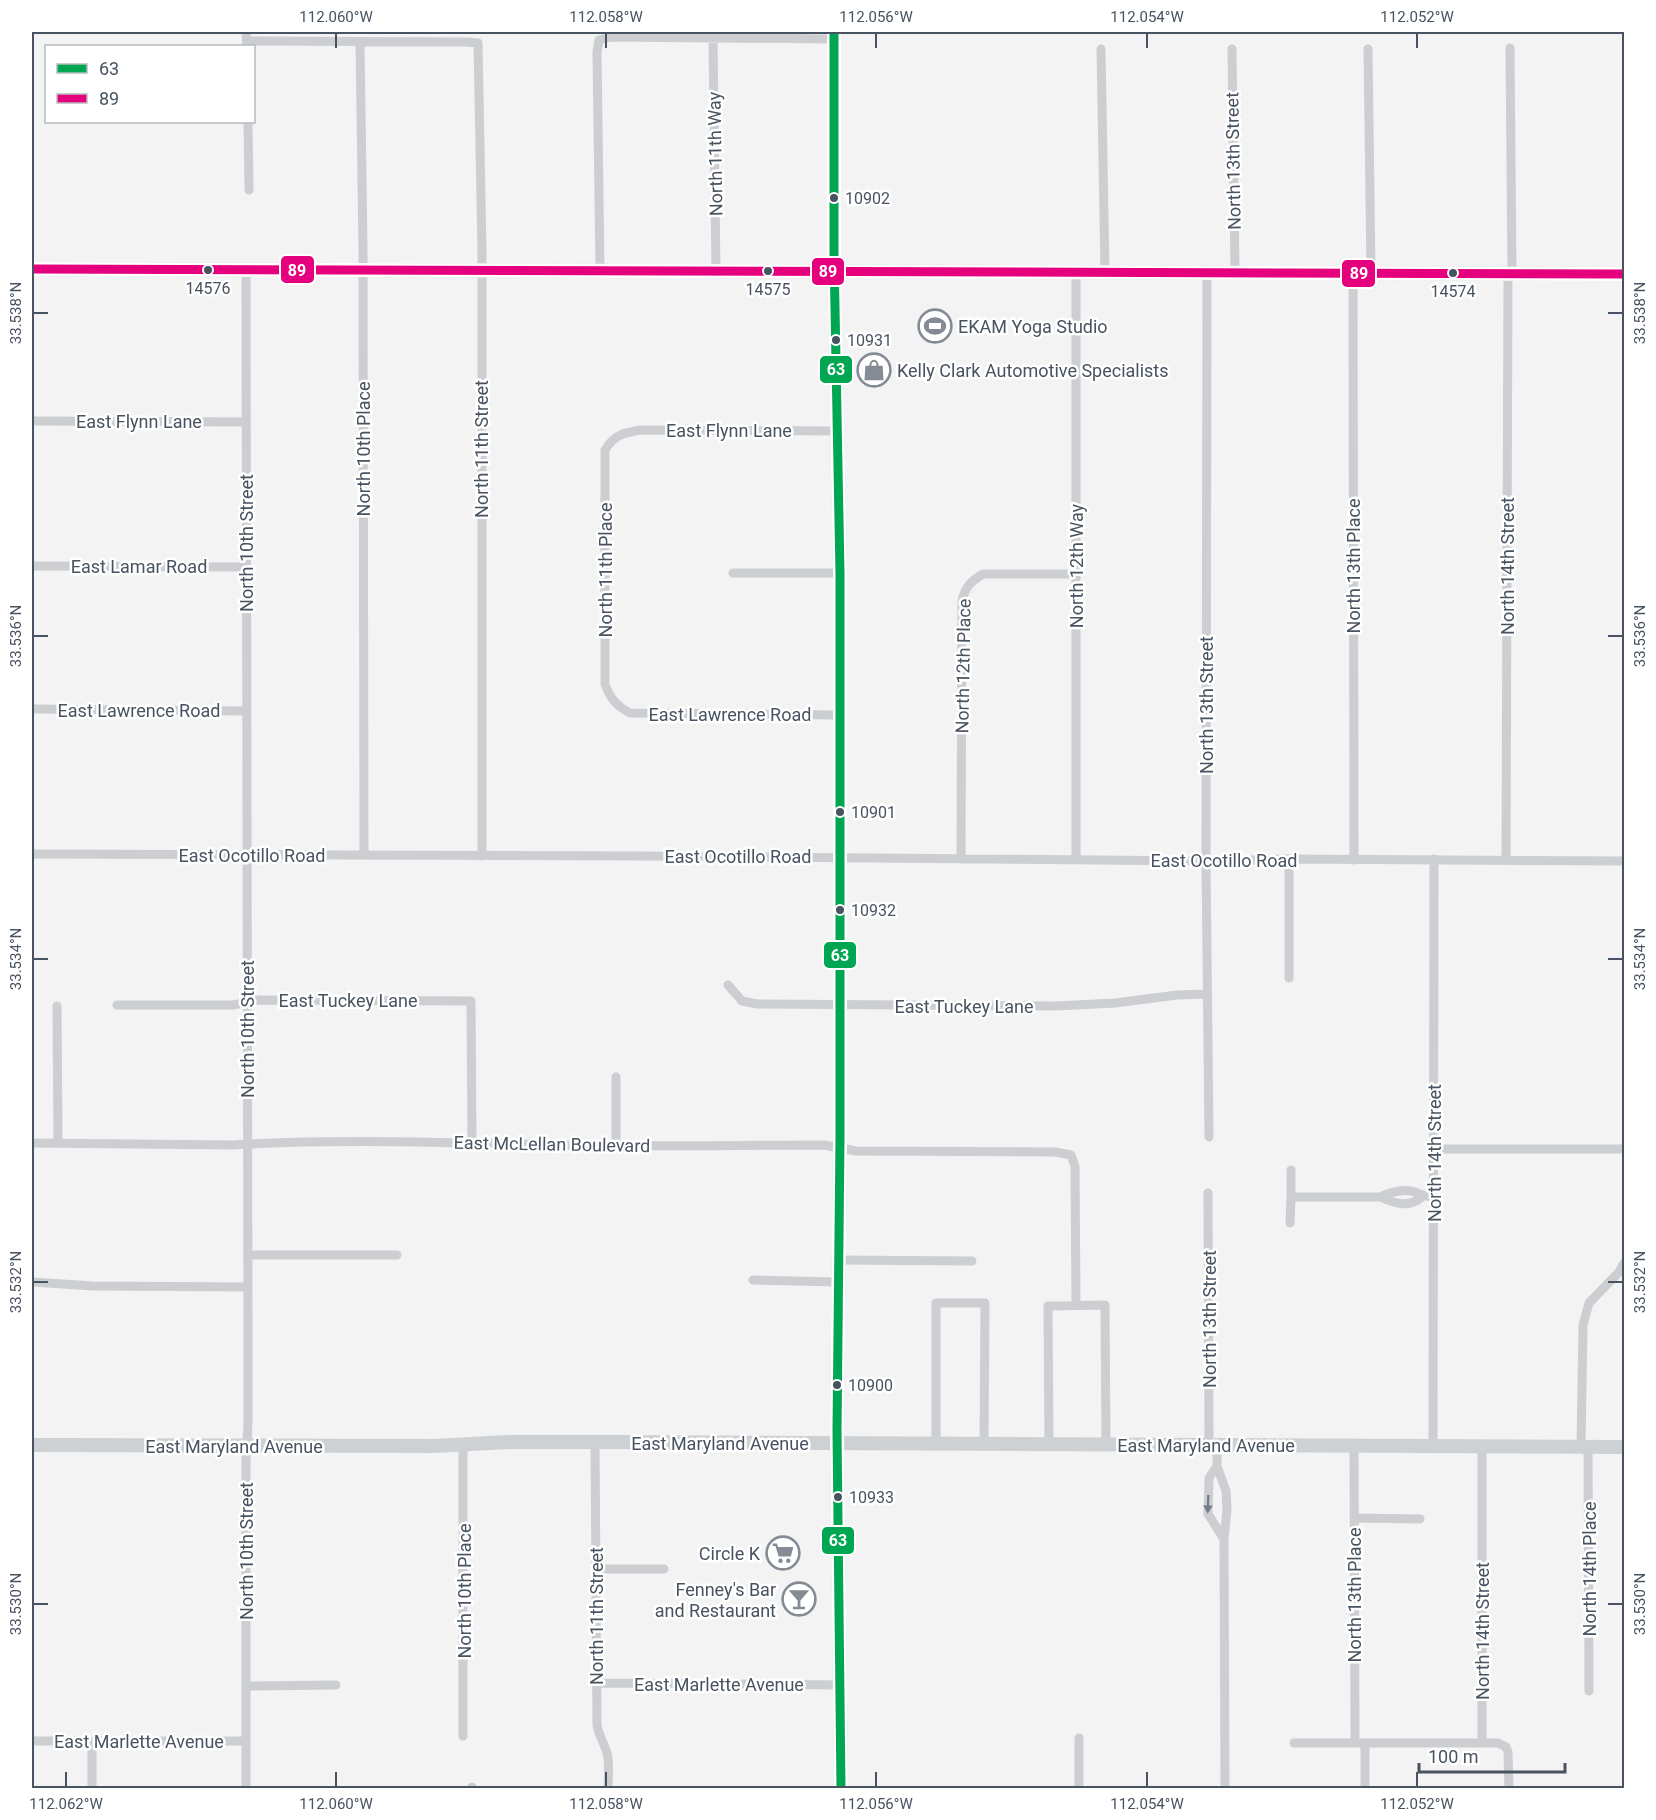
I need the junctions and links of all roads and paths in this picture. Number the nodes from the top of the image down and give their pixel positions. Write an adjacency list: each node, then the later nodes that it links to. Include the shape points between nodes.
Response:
1 (834, 35): 2 (street); 17 (street)
2 (713, 38): 15 (street, via 599,40); 16 (street, North 11th Way)
3 (246, 40): 4 (street)
4 (360, 42): 13 (street, North 10th Place); 14 (street, North 11th Street, via 478,43)
5 (1510, 48): 24 (street, North 14th Street)
6 (1101, 49): 19 (street)
7 (1232, 49): 21 (street, North 13th Street)
8 (1368, 49): 23 (street)
9 (248, 123): 10 (street)
10 (249, 190)
11 (32, 269): 12 (street)
12 (246, 269): 13 (street); 27 (street, North 10th Street)
13 (363, 269): 14 (street); 41 (street, North 10th Place)
14 (480, 270): 15 (street); 42 (street, North 11th Street)
15 (600, 270): 16 (street)
16 (717, 271): 17 (street)
17 (834, 271): 18 (street); 28 (street)
18 (1076, 272): 19 (street); 34 (street, North 12th Way)
19 (1106, 272): 20 (street)
20 (1207, 273): 21 (street); 50 (street, North 13th Street)
21 (1235, 273): 22 (street)
22 (1353, 273): 23 (street); 49 (street, North 13th Place)
23 (1371, 273): 24 (street)
24 (1510, 274): 25 (street); 46 (street, North 14th Street)
25 (1624, 274)
26 (32, 421): 27 (street, East Flynn Lane)
27 (246, 422): 31 (street, North 10th Street)
28 (836, 431): 29 (street, East Flynn Lane); 33 (street)
29 (621, 433): 36 (street, North 11th Place, via 605,450 605,684)
30 (32, 566): 31 (street, East Lamar Road)
31 (246, 567): 37 (street, North 10th Street)
32 (733, 573): 33 (street)
33 (840, 573): 38 (street)
34 (1076, 574): 47 (street, North 12th Place, via 983,574 964,592); 48 (street, North 12th Way)
35 (32, 709): 37 (street, East Lawrence Road)
36 (621, 709): 38 (street, East Lawrence Road, via 639,714)
37 (246, 711): 40 (street, North 10th Street)
38 (840, 715): 43 (street)
39 (32, 854): 40 (street, East Ocotillo Road)
40 (246, 855): 41 (street, East Ocotillo Road); 55 (street, North 10th Street)
41 (364, 855): 42 (street, East Ocotillo Road)
42 (482, 856): 43 (street, East Ocotillo Road)
43 (840, 857): 47 (street, East Ocotillo Road); 57 (street)
44 (1288, 859): 49 (street, East Ocotillo Road); 50 (street, East Ocotillo Road); 52 (street)
45 (1434, 859): 46 (street, East Ocotillo Road); 49 (street, East Ocotillo Road); 67 (street, North 14th Street)
46 (1506, 859): 51 (street, East Ocotillo Road)
47 (961, 860): 48 (street, East Ocotillo Road)
48 (1076, 860): 50 (street, East Ocotillo Road)
49 (1354, 860)
50 (1206, 861): 54 (street, North 13th Street)
51 (1624, 861)
52 (1288, 978)
53 (728, 986): 57 (street, East Tuckey Lane, via 742,1001 757,1004)
54 (1207, 994): 57 (street, East Tuckey Lane, via 1056,1006); 60 (street, North 13th Street)
55 (246, 1003): 56 (street, East Tuckey Lane); 63 (street, East Tuckey Lane, via 471,1001); 64 (street, North 10th Street)
56 (117, 1005)
57 (840, 1005): 66 (street)
58 (57, 1006): 62 (street)
59 (616, 1077): 65 (street)
60 (1209, 1137)
61 (32, 1143): 62 (street, East McLellan Boulevard)
62 (58, 1143): 64 (street, East McLellan Boulevard)
63 (472, 1143): 64 (street, East McLellan Boulevard); 65 (street, East McLellan Boulevard)
64 (248, 1144): 78 (street, North 10th Street)
65 (616, 1145): 66 (street, East McLellan Boulevard)
66 (840, 1148): 80 (street); 87 (street, East McLellan Boulevard, via 1071,1155 1075,1166)
67 (1434, 1149): 68 (street); 75 (street, North 14th Street)
68 (1624, 1149)
69 (1291, 1170): 72 (street)
70 (1402, 1191): 73 (street); 74 (street, via 1413,1191); 76 (street)
71 (1208, 1193): 96 (street, North 13th Street)
72 (1291, 1197): 73 (street); 77 (street)
73 (1380, 1197): 76 (street)
74 (1422, 1197): 75 (street); 76 (street, via 1414,1203)
75 (1434, 1197): 100 (street, North 14th Street)
76 (1402, 1203)
77 (1290, 1223)
78 (248, 1254): 79 (street); 86 (street, North 10th Street)
79 (397, 1255)
80 (839, 1260): 81 (street); 85 (street)
81 (972, 1261)
82 (1624, 1263): 101 (street, North 14th Place, via 1589,1303 1583,1325)
83 (753, 1280): 85 (street)
84 (32, 1282): 86 (street)
85 (839, 1282): 89 (street)
86 (248, 1287): 97 (street, North 10th Street)
87 (1076, 1305): 94 (street, via 1048,1305); 95 (street, via 1105,1305)
88 (595, 1442): 89 (street, East Maryland Avenue); 93 (street, East Maryland Avenue); 107 (street, North 11th Street)
89 (838, 1443): 90 (street, East Maryland Avenue); 111 (street)
90 (936, 1444): 91 (street, East Maryland Avenue); 91 (street, via 936,1303 985,1303)
91 (984, 1444): 94 (street, East Maryland Avenue)
92 (32, 1445): 97 (street, East Maryland Avenue)
93 (463, 1445): 97 (street, East Maryland Avenue); 114 (street, North 10th Place)
94 (1048, 1445): 95 (street, East Maryland Avenue)
95 (1106, 1445): 96 (street, East Maryland Avenue)
96 (1213, 1445): 99 (street, East Maryland Avenue); 103 (street, North 13th Street)
97 (247, 1446): 112 (street, North 10th Street)
98 (1482, 1446): 100 (street, East Maryland Avenue); 101 (street, East Maryland Avenue); 121 (street, North 14th Street)
99 (1354, 1447): 100 (street, East Maryland Avenue); 104 (street, North 13th Place)
100 (1433, 1447)
101 (1584, 1447): 102 (street, East Maryland Avenue); 113 (street, North 14th Place)
102 (1624, 1448)
103 (1216, 1466): 106 (street, North 13th Street, via 1226,1491); 106 (street, North 13th Street, one-way to 106, via 1209,1478 1208,1514)
104 (1354, 1518): 105 (street); 120 (street, North 13th Place)
105 (1420, 1518)
106 (1224, 1539): 127 (street, North 13th Street)
107 (597, 1569): 108 (street); 109 (street, North 11th Street)
108 (664, 1569)
109 (596, 1683): 111 (street, East Marlette Avenue); 124 (street, North 11th Street, via 599,1737 608,1760)
110 (336, 1685): 112 (street)
111 (841, 1685): 125 (street)
112 (246, 1686): 118 (street, North 10th Street)
113 (1589, 1691)
114 (464, 1736)
115 (1079, 1738): 126 (street)
116 (32, 1741): 117 (street, East Marlette Avenue)
117 (92, 1741): 118 (street, East Marlette Avenue); 122 (street)
118 (246, 1741): 123 (street, North 10th Street)
119 (1294, 1743): 120 (street)
120 (1360, 1743): 121 (street); 128 (street, North 13th Place)
121 (1482, 1743): 129 (street, via 1502,1745 1508,1752)
122 (92, 1788)
123 (246, 1788)
124 (608, 1788)
125 (841, 1788)
126 (1079, 1788)
127 (1225, 1788)
128 (1365, 1788)
129 (1509, 1788)

